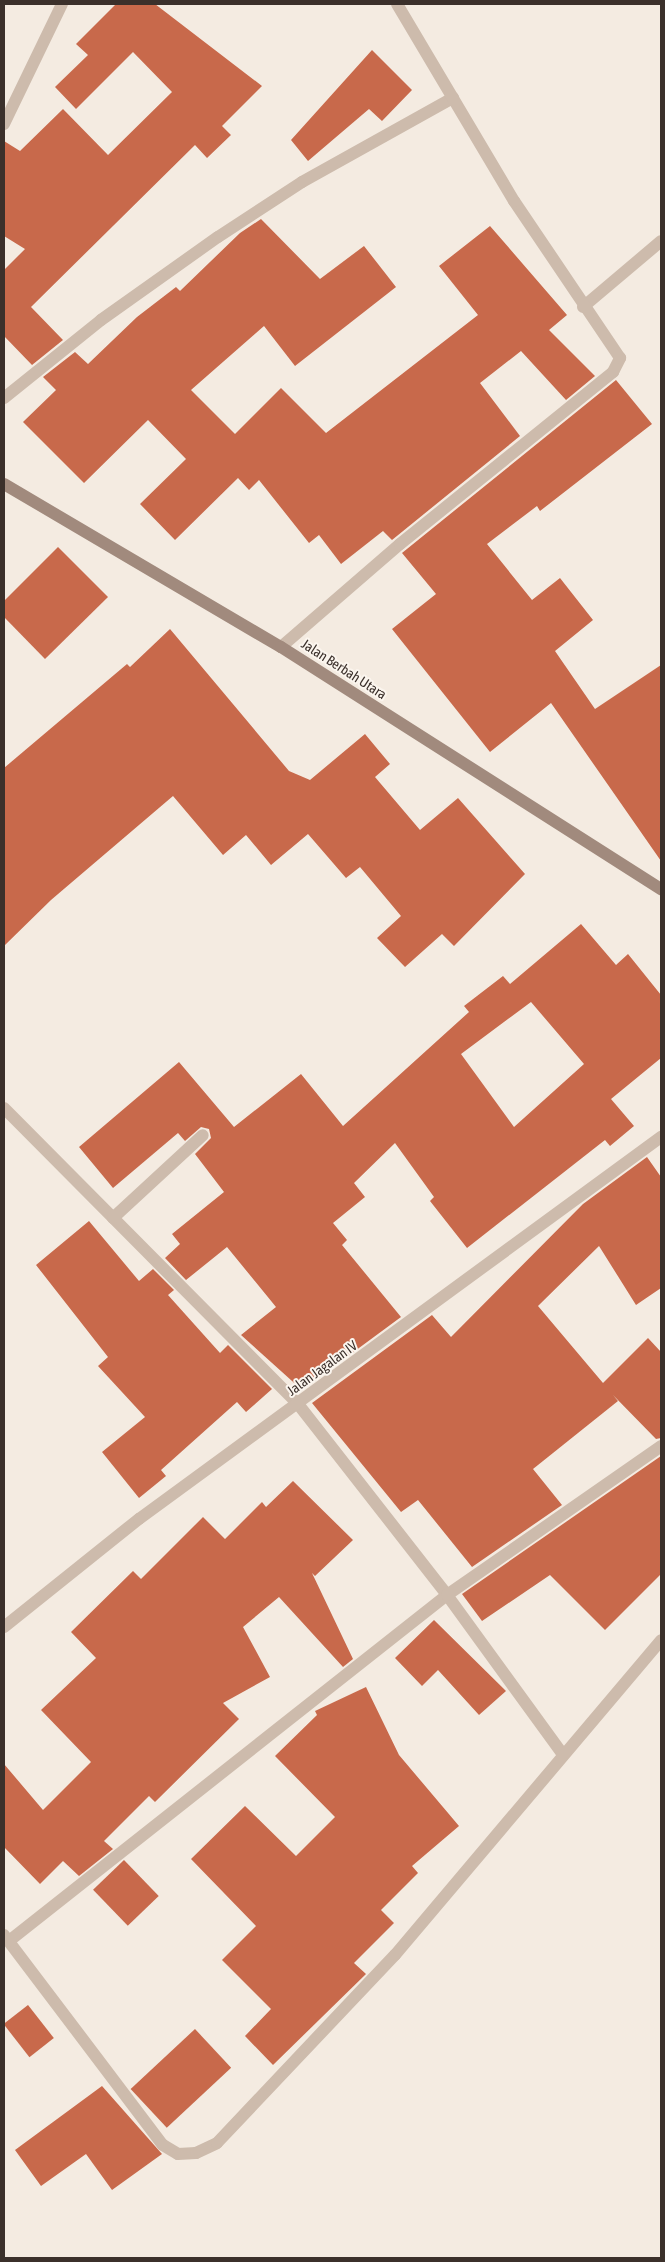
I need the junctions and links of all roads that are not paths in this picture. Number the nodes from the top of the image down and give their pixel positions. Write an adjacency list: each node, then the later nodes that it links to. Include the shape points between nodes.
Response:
1 (62, 4): 4 (street)
2 (397, 4): 3 (street)
3 (453, 98): 6 (street); 7 (street, via 302,182 218,237 102,320)
4 (4, 124)
5 (661, 241): 6 (street)
6 (583, 307): 9 (street, via 617,350 620,358 613,372 400,544)
7 (4, 398)
8 (4, 484): 9 (main road, Jalan Berbah Utara)
9 (281, 647): 10 (main road, Jalan Berbah Utara)
10 (661, 889)
11 (4, 1108): 14 (street)
12 (203, 1135): 14 (street)
13 (661, 1137): 15 (street, Jalan Jagalan IV)
14 (113, 1218): 15 (street)
15 (298, 1404): 17 (street); 18 (street, Jalan Jagalan IV, via 139,1519)
16 (661, 1446): 17 (street)
17 (447, 1595): 20 (street); 21 (street)
18 (4, 1627)
19 (661, 1640): 20 (street)
20 (562, 1753): 21 (street, via 395,1955 217,2143 196,2153 178,2154 163,2145)
21 (6, 1938)

